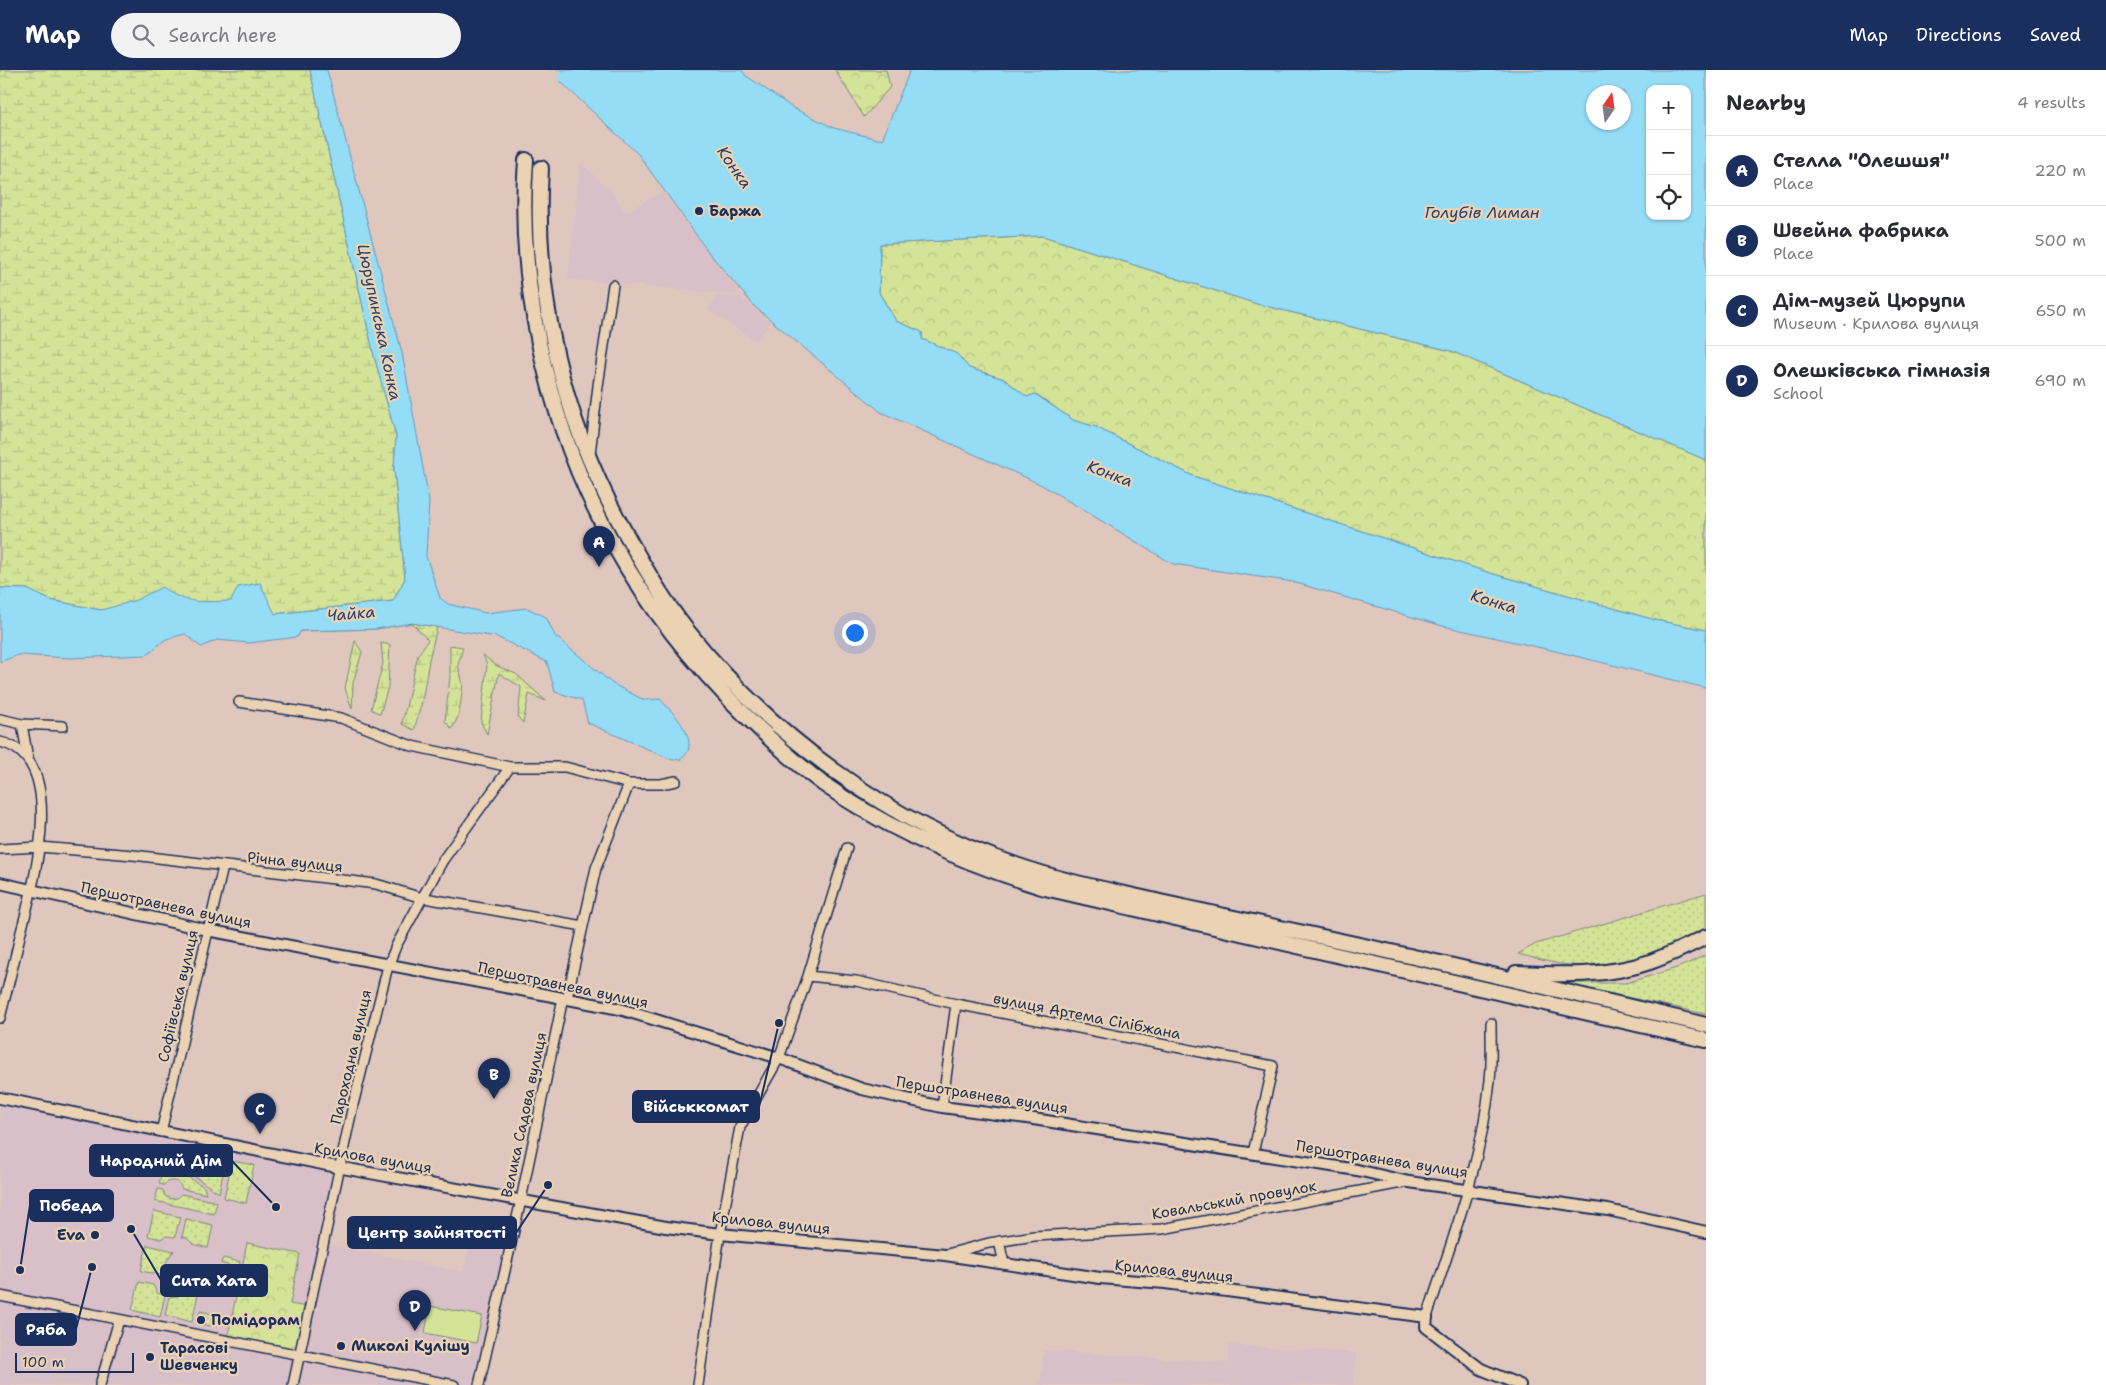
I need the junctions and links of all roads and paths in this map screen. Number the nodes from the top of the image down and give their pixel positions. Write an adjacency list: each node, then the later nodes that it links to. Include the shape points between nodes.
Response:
1 (526, 160): 32 (highway, via 524,221 529,296 555,409 595,511 633,578 716,686 770,739 822,782 901,832 994,873 1045,888)
2 (541, 168): 4 (highway, via 541,264 550,326 564,382)
3 (613, 285): 4 (street)
4 (590, 457): 25 (highway, via 612,509 650,577 686,629 728,677 769,719 818,759 919,824 1020,867 1108,890)
5 (239, 702): 11 (street, via 342,718 412,746)
6 (0, 719): 7 (street)
7 (22, 724): 8 (street); 10 (street)
8 (63, 726)
9 (0, 742): 10 (street, via 20,750)
10 (28, 760): 14 (street, via 38,784)
11 (510, 766): 13 (street, via 565,767); 20 (street, Пароходна вулиця, via 443,860)
12 (676, 781): 13 (street)
13 (629, 784): 21 (street, Велика Садова вулиця, via 596,868)
14 (40, 847): 16 (street, Річна вулиця); 17 (street, Річна вулиця); 19 (street)
15 (847, 848): 26 (street)
16 (0, 849)
17 (223, 867): 20 (street, Річна вулиця, via 376,884); 22 (street, Софіївська вулиця)
18 (0, 883): 19 (street, Першотравнева вулиця)
19 (31, 891): 22 (street, Першотравнева вулиця); 29 (street)
20 (422, 897): 21 (street, Річна вулиця); 24 (street, Пароходна вулиця)
21 (583, 926): 27 (street, Велика Садова вулиця)
22 (206, 930): 24 (street, Першотравнева вулиця); 36 (street, Софіївська вулиця)
23 (1706, 937): 25 (highway, via 1648,963 1605,972 1568,975)
24 (388, 966): 27 (street, Першотравнева вулиця); 38 (street, Пароходна вулиця, via 353,1105)
25 (1470, 968): 31 (highway)
26 (808, 976): 28 (street, вулиця Артема Сілібжана, via 856,981); 33 (street)
27 (565, 998): 33 (street, Першотравнева вулиця, via 620,1009); 41 (street, Велика Садова вулиця)
28 (956, 1004): 35 (street); 37 (street, вулиця Артема Сілібжана, via 1273,1066)
29 (0, 1018)
30 (1491, 1023): 40 (street, via 1490,1080)
31 (1706, 1025)
32 (1706, 1041)
33 (779, 1058): 35 (street, Першотравнева вулиця, via 862,1089); 43 (street, via 740,1127)
34 (0, 1098): 36 (street, Крилова вулиця)
35 (942, 1107): 37 (street, Першотравнева вулиця)
36 (161, 1132): 38 (street, Крилова вулиця)
37 (1253, 1153): 39 (street, Першотравнева вулиця)
38 (341, 1168): 41 (street, Крилова вулиця); 50 (street, Пароходна вулиця)
39 (1409, 1182): 40 (street, Першотравнева вулиця); 44 (street, Ковальський провулок, via 1162,1229)
40 (1468, 1189): 42 (street, Першотравнева вулиця, via 1608,1210); 48 (street)
41 (521, 1200): 43 (street, Крилова вулиця); 54 (street, Велика Садова вулиця)
42 (1706, 1232)
43 (720, 1234): 45 (street, Крилова вулиця); 55 (street)
44 (999, 1241): 45 (street, Ковальський провулок); 46 (street)
45 (945, 1255): 46 (street, Крилова вулиця)
46 (1004, 1264): 48 (street, Крилова вулиця)
47 (0, 1296): 49 (street)
48 (1427, 1317): 56 (street, via 1426,1327 1481,1369)
49 (119, 1320): 50 (street); 51 (street)
50 (301, 1356): 52 (street, Пароходна вулиця); 53 (street)
51 (100, 1385)
52 (293, 1385)
53 (454, 1385)
54 (479, 1385)
55 (698, 1385)
56 (1520, 1385)

